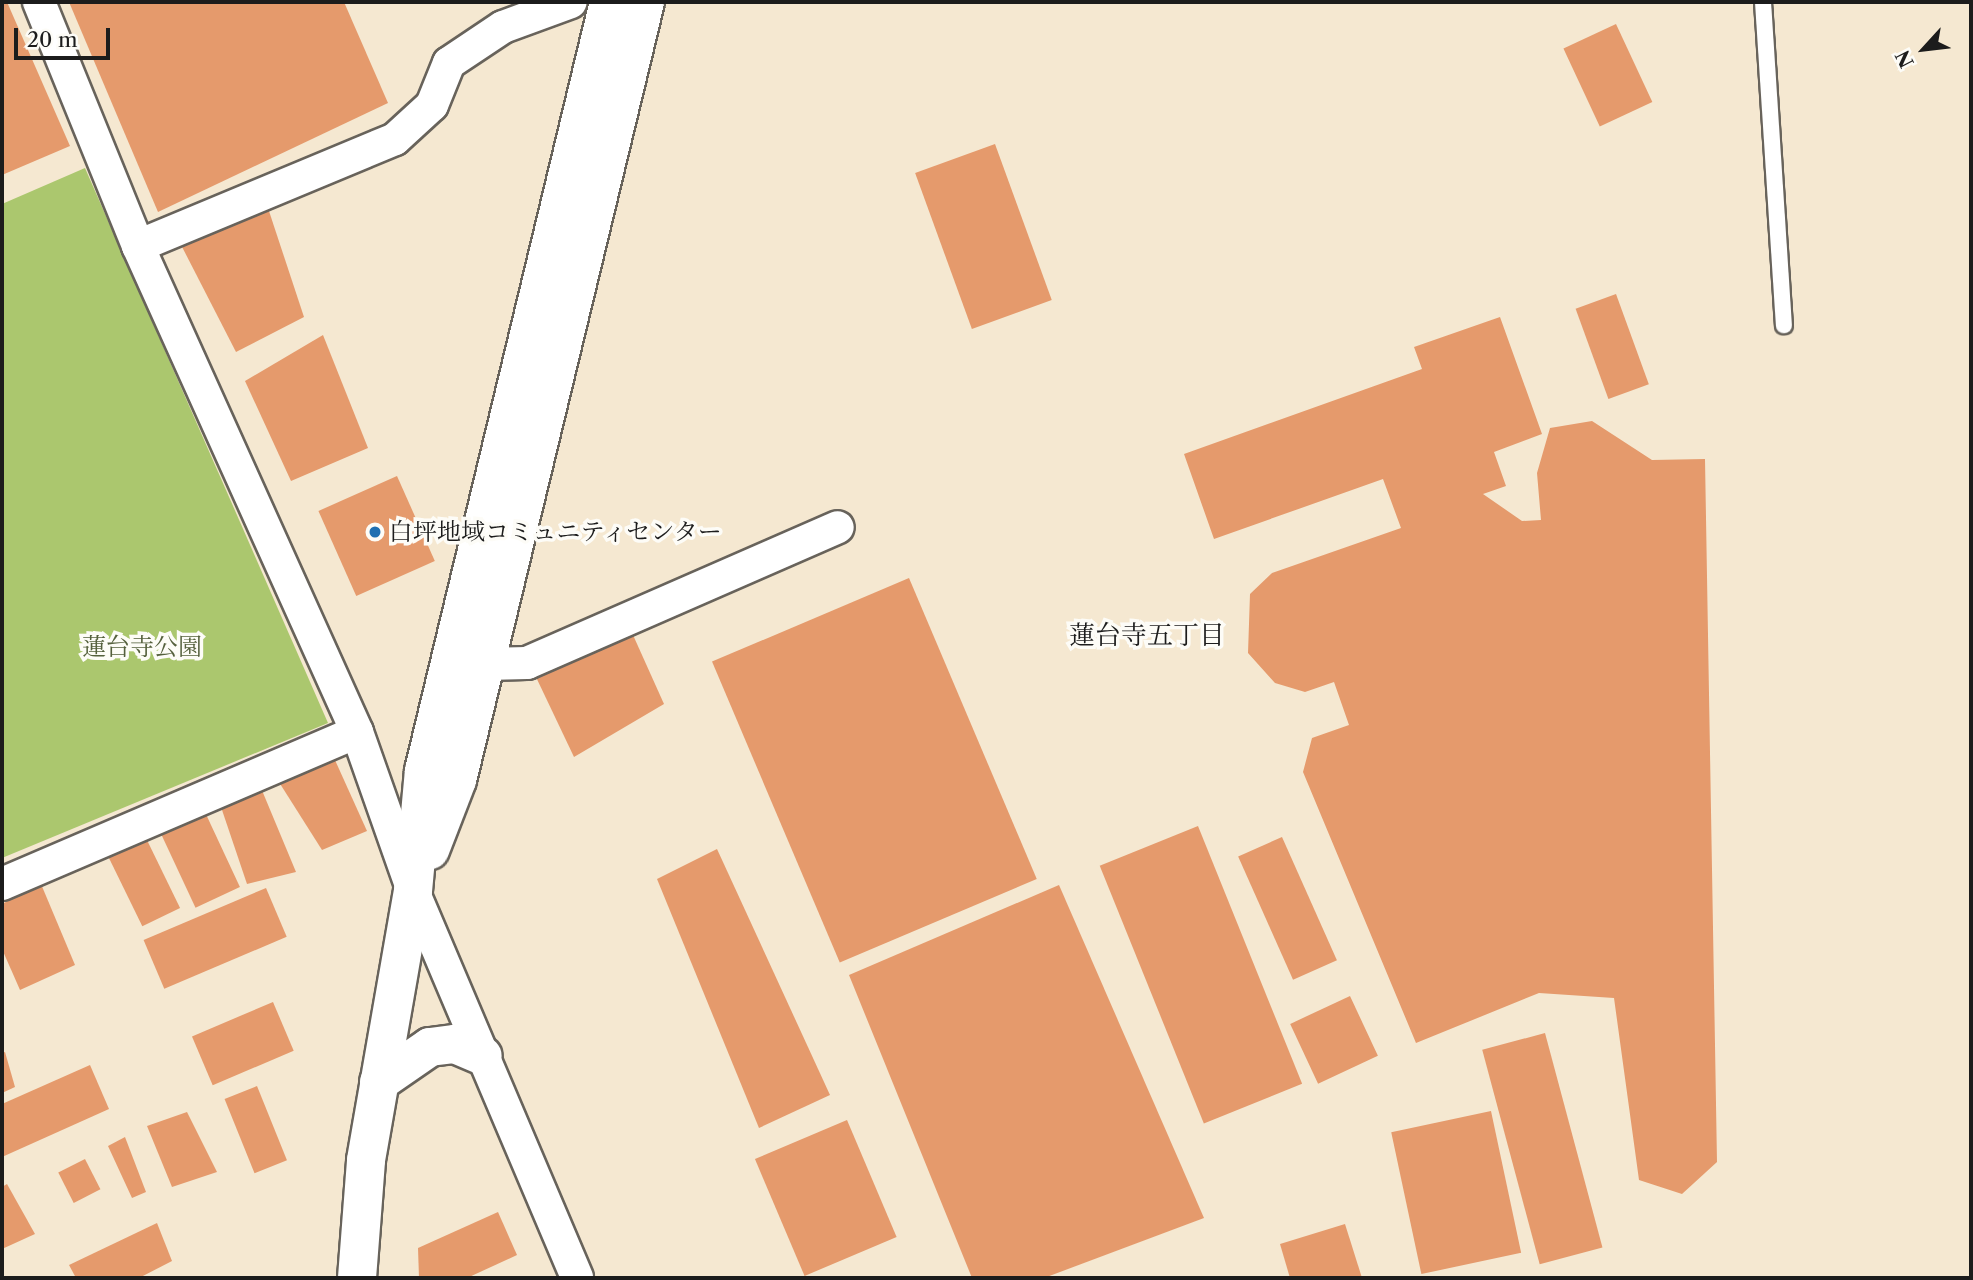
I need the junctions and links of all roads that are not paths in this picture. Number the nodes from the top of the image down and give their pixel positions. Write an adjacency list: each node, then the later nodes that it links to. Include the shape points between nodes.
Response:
1 (39, 2): 6 (street)
2 (571, 2): 6 (street, via 503,27 449,63 432,105 394,139)
3 (608, 2): 12 (street, via 424,771)
4 (645, 2): 9 (street)
5 (1763, 2): 7 (lane)
6 (138, 246): 10 (street)
7 (1784, 326)
8 (838, 527): 9 (street, via 527,663)
9 (486, 664): 12 (street, via 457,780)
10 (357, 732): 11 (street); 12 (street)
11 (2, 884)
12 (414, 891): 13 (street); 14 (street)
13 (483, 1056): 14 (street, via 455,1044 430,1047); 16 (street)
14 (379, 1082): 15 (street)
15 (357, 1278)
16 (577, 1278)

